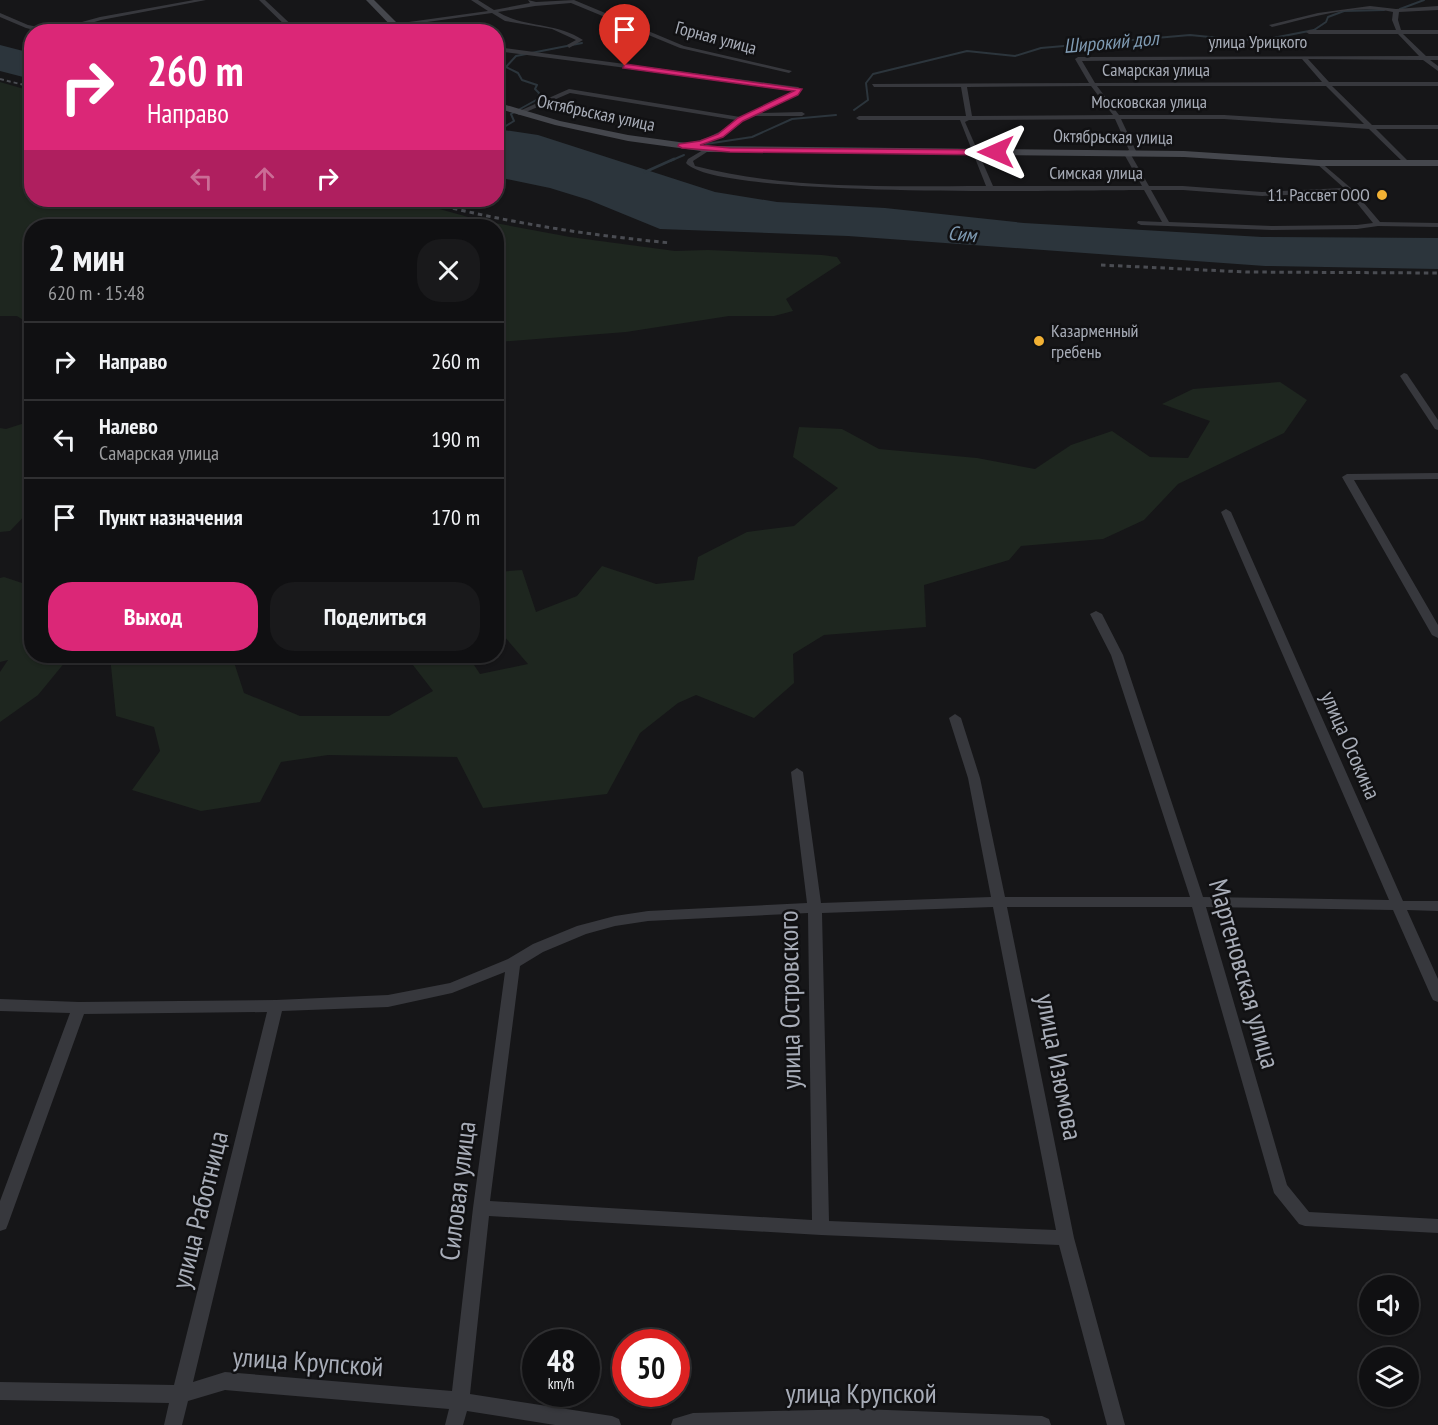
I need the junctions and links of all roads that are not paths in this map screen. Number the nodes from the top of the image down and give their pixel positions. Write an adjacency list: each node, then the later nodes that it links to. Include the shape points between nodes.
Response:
1 (203, 0): 5 (street)
2 (262, 0): 13 (street)
3 (370, 0): 14 (main road)
4 (474, 0): 10 (street)
5 (184, 1): 12 (street)
6 (572, 1): 7 (street); 29 (street, Горная улица, via 682,47)
7 (532, 2): 10 (street)
8 (1438, 8): 9 (street)
9 (1396, 11): 17 (street, via 1386,4 1348,7); 19 (street)
10 (491, 12): 15 (street); 21 (street, via 507,20 553,28 580,40)
11 (0, 15): 16 (street)
12 (82, 24)
13 (287, 24)
14 (394, 24)
15 (421, 24)
16 (24, 25)
17 (1272, 25)
18 (1309, 32): 19 (street)
19 (1398, 32): 20 (street); 26 (street)
20 (1438, 32)
21 (569, 46)
22 (504, 50): 23 (street)
23 (517, 52): 24 (street); 38 (street, via 798,89 796,94)
24 (504, 57)
25 (1303, 57): 26 (street, улица Урицкого); 32 (street, улица Урицкого, via 1078,59); 33 (street)
26 (1426, 58): 27 (street, улица Урицкого); 28 (street)
27 (1438, 58)
28 (1438, 69)
29 (789, 72)
30 (1436, 84): 33 (street, Самарская улица)
31 (874, 85): 34 (street, Самарская улица)
32 (1093, 85): 33 (street, Самарская улица); 34 (street, Самарская улица); 40 (street)
33 (1328, 85): 44 (street)
34 (964, 86): 39 (street)
35 (504, 108): 36 (main road, Октябрьская улица)
36 (519, 113): 42 (street, via 569,91); 45 (main road, Октябрьская улица)
37 (802, 114): 38 (street)
38 (751, 115): 42 (street)
39 (969, 117): 40 (street, Московская улица); 41 (street, Московская улица); 47 (street, via 962,121)
40 (1117, 117): 44 (street, Московская улица, via 1265,118); 48 (street, via 1133,151)
41 (859, 118)
42 (741, 119): 45 (street, via 721,135)
43 (1438, 127): 44 (street, Московская улица)
44 (1373, 128): 50 (street)
45 (682, 146): 46 (main road, Октябрьская улица)
46 (708, 149): 47 (main road, Октябрьская улица); 52 (street, Симская улица, via 689,163 727,176 866,188)
47 (976, 152): 48 (main road, Октябрьская улица); 52 (street)
48 (1130, 153): 49 (main road, Октябрьская улица); 53 (street, via 1127,154)
49 (1319, 163): 50 (main road, Октябрьская улица); 54 (street)
50 (1407, 163): 51 (main road, Октябрьская улица)
51 (1438, 163)
52 (990, 187): 53 (street, Симская улица)
53 (1147, 188): 54 (street, Симская улица, via 1262,194); 56 (street)
54 (1350, 190): 57 (street)
55 (1141, 223): 56 (street)
56 (1167, 224): 57 (street, via 1272,228)
57 (1378, 224): 58 (street)
58 (1438, 225)
59 (1404, 376): 60 (street)
60 (1438, 427)
61 (1438, 476): 64 (street, via 1347,477)
62 (1226, 512): 70 (street, улица Осокина)
63 (1096, 614): 67 (street, Мартеновская улица, via 1117,655)
64 (1438, 634)
65 (955, 718): 68 (street, улица Изюмова, via 974,778)
66 (797, 772): 71 (street, улица Островского)
67 (1198, 902): 68 (street); 70 (street); 79 (street, Мартеновская улица, via 1280,1188 1305,1219)
68 (1000, 903): 71 (street); 81 (street, улица Изюмова)
69 (1438, 906): 70 (street)
70 (1400, 907): 73 (street, улица Осокина)
71 (815, 908): 72 (street, via 615,921 538,948); 80 (street, улица Островского)
72 (513, 963): 75 (street, via 452,988 388,1001); 77 (street, Силовая улица)
73 (1438, 996)
74 (0, 1005): 76 (street)
75 (276, 1006): 76 (street); 83 (street, улица Работница)
76 (79, 1008): 78 (street)
77 (481, 1208): 80 (street); 84 (street, Силовая улица)
78 (0, 1224)
79 (1438, 1226)
80 (821, 1228): 81 (street)
81 (1066, 1238): 90 (street, улица Изюмова)
82 (0, 1391): 83 (street, улица Крупской)
83 (182, 1394): 84 (street, улица Крупской, via 225,1381); 85 (street, улица Работница)
84 (460, 1401): 86 (street, Силовая улица); 87 (street, улица Крупской)
85 (172, 1425)
86 (454, 1425)
87 (612, 1425)
88 (680, 1425): 89 (street, улица Крупской, via 861,1418)
89 (1042, 1425)
90 (1116, 1425)

